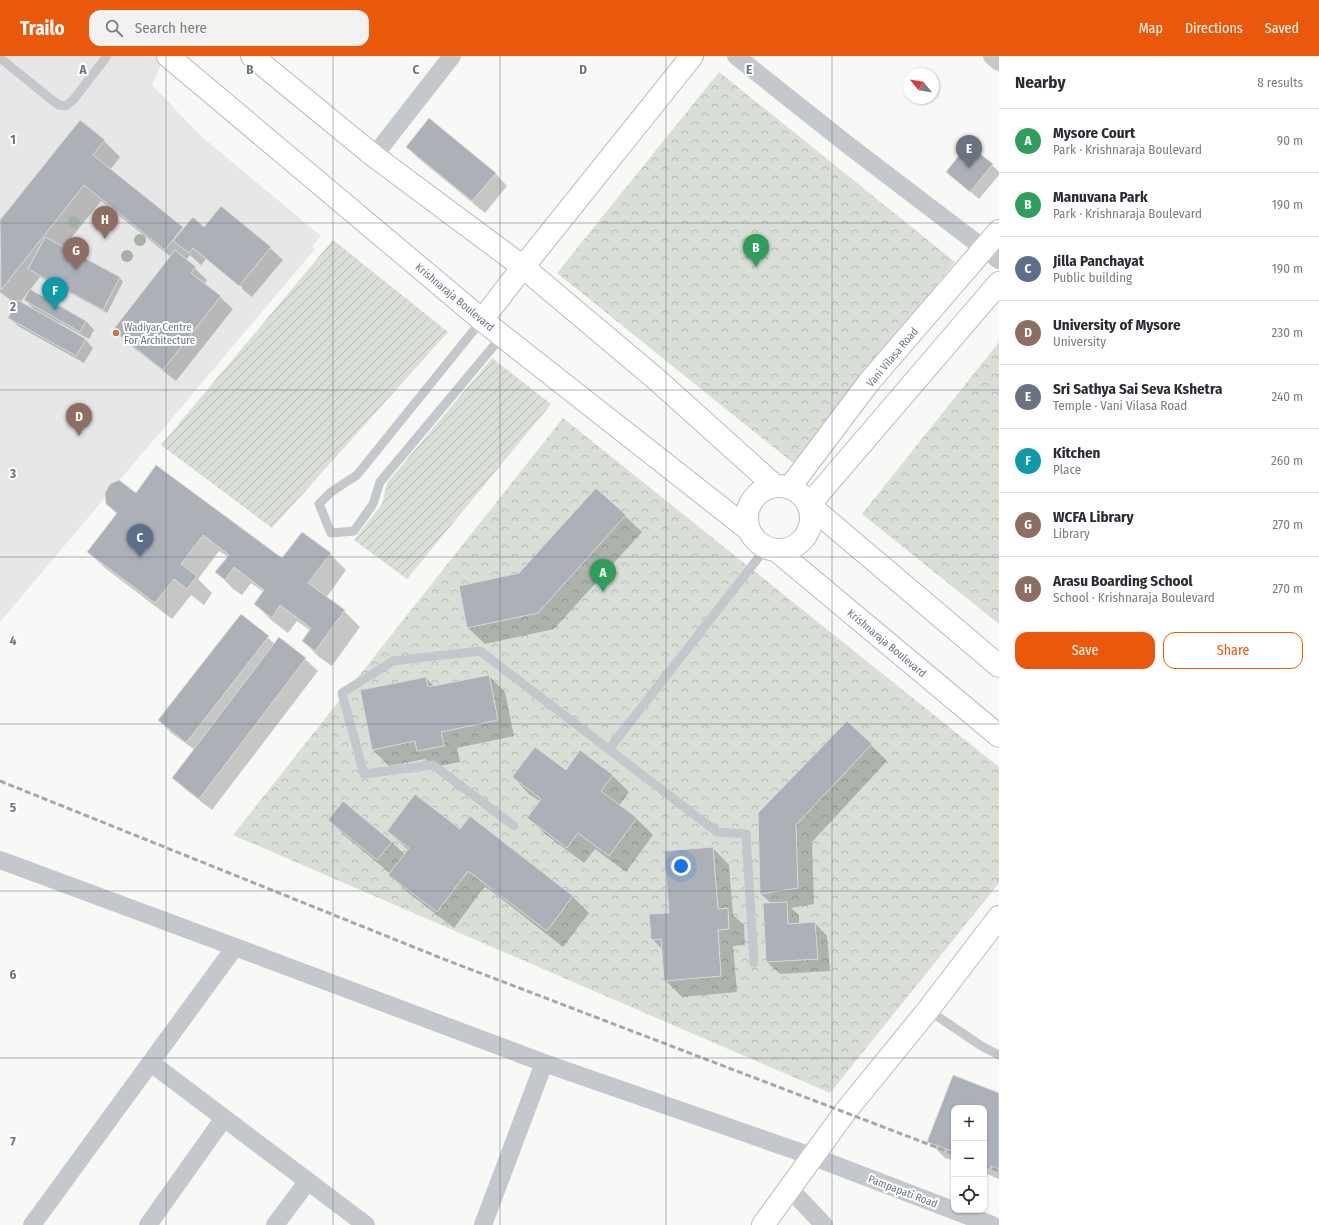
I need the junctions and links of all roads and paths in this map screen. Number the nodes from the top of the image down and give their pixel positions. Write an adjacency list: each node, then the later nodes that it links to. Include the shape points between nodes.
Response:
1 (108, 56): 7 (lane, via 66,106 52,100)
2 (252, 56): 10 (main road)
3 (452, 56): 10 (street)
4 (692, 56): 13 (main road)
5 (736, 56): 12 (street)
6 (992, 56): 9 (street)
7 (0, 58)
8 (179, 60): 15 (main road, Krishnaraja Boulevard)
9 (999, 62)
10 (374, 156): 13 (main road)
11 (999, 231): 12 (main road, Vani Vilasa Road)
12 (992, 254): 17 (main road, Vani Vilasa Road, via 870,382)
13 (523, 267): 15 (main road); 17 (main road)
14 (999, 283): 18 (main road)
15 (482, 320): 16 (main road, Krishnaraja Boulevard); 16 (lane, via 357,475 331,492 319,504 331,533 354,531 373,504 380,482)
16 (502, 336): 19 (main road, Krishnaraja Boulevard)
17 (782, 486): 18 (main road, via 798,491); 19 (main road, via 770,486 753,498 746,518)
18 (809, 505): 20 (main road, via 810,527 805,537 797,545 787,549); 21 (main road)
19 (748, 529): 20 (main road, via 758,543)
20 (771, 549): 22 (main road, Krishnaraja Boulevard); 23 (lane)
21 (999, 666)
22 (999, 736)
23 (609, 749): 24 (lane, via 480,651 393,661 342,693 364,774 433,765); 28 (lane, via 717,832 746,834)
24 (514, 826)
25 (0, 860): 27 (street, Pampapati Road)
26 (999, 917): 29 (main road)
27 (235, 948): 31 (street); 32 (street, Pampapati Road)
28 (754, 963)
29 (928, 1010): 30 (lane, via 983,1048); 34 (main road, via 845,1112)
30 (999, 1055)
31 (151, 1063): 33 (street); 37 (street)
32 (544, 1063): 34 (street, Pampapati Road); 41 (street)
33 (224, 1118): 35 (street); 38 (street)
34 (814, 1157): 36 (main road); 44 (street, Pampapati Road)
35 (308, 1181): 39 (street); 40 (street)
36 (790, 1189): 42 (main road); 43 (street)
37 (32, 1225)
38 (148, 1225)
39 (275, 1225)
40 (366, 1225)
41 (483, 1225)
42 (763, 1225)
43 (824, 1225)
44 (992, 1225)

